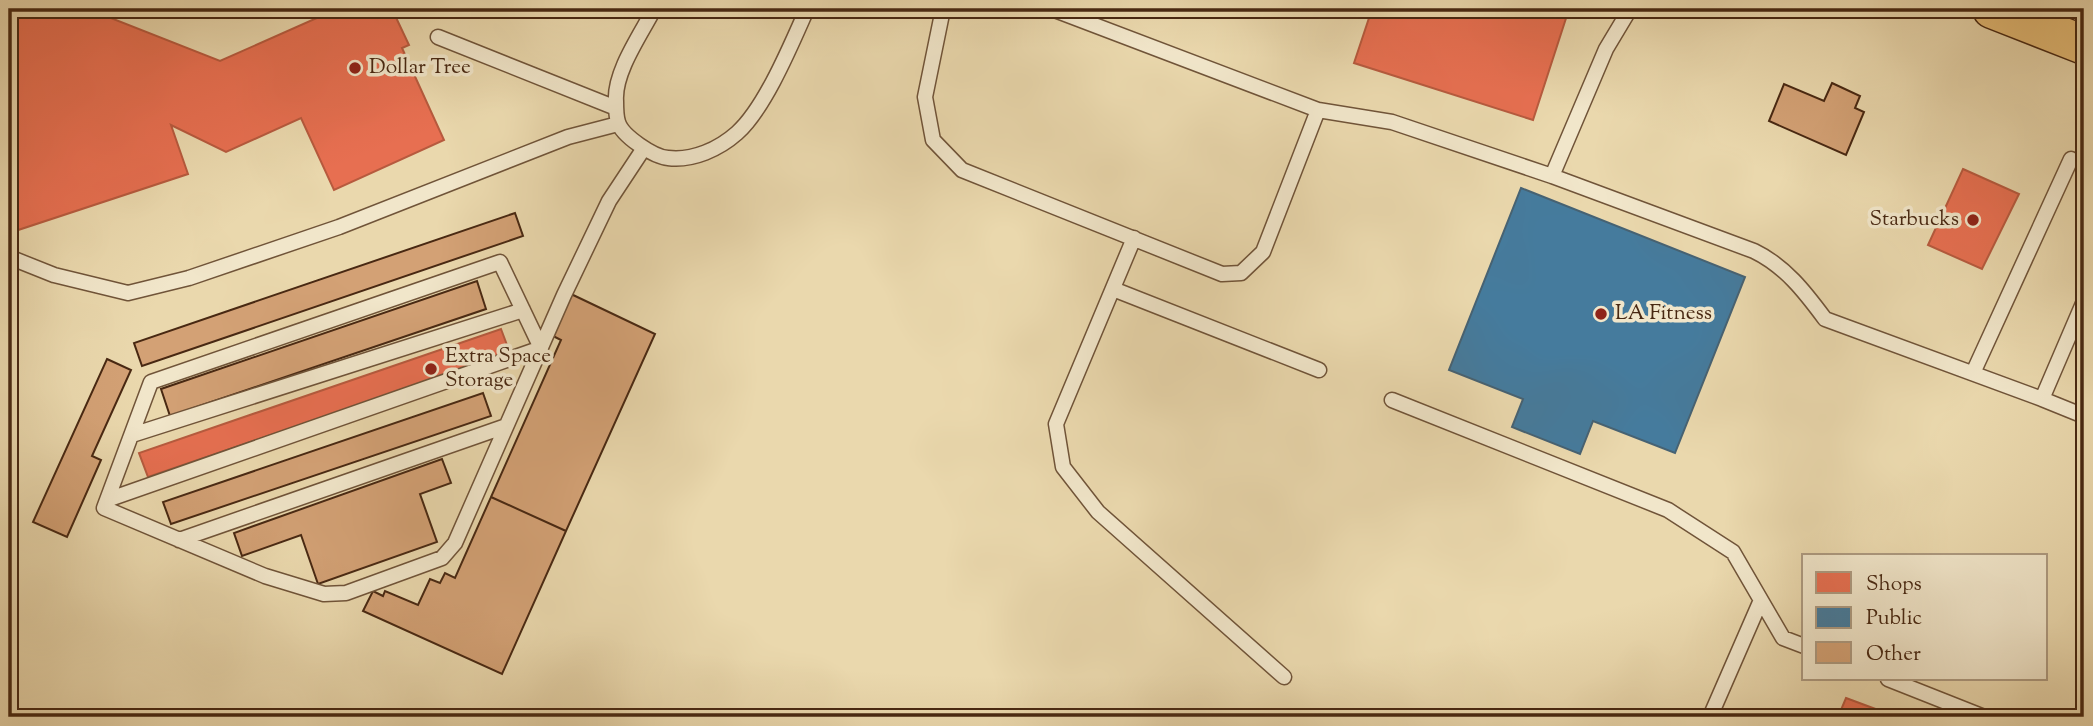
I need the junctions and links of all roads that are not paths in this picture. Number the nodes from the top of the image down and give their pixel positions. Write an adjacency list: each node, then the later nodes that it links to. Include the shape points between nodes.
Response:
1 (654, 9): 9 (lane, via 617,82)
2 (807, 9): 12 (lane, via 755,114 736,134 717,148 692,157 667,158)
3 (943, 9): 15 (lane, via 925,97 933,140 962,170)
4 (1052, 9): 10 (lane)
5 (1630, 9): 14 (lane, via 1606,49)
6 (1992, 9): 8 (main road)
7 (438, 37): 9 (lane)
8 (2084, 45)
9 (616, 108): 11 (lane)
10 (1318, 110): 14 (lane, via 1392,122); 15 (lane, via 1263,252 1241,273 1222,274)
11 (618, 124): 12 (lane); 16 (lane, via 568,137 340,227 189,278 128,293 54,275)
12 (644, 148): 20 (lane, via 609,201)
13 (2071, 159): 22 (lane)
14 (1552, 176): 22 (lane, via 1755,251 1771,259 1803,289 1825,319)
15 (1134, 238): 17 (lane)
16 (9, 257)
17 (1112, 289): 21 (lane); 32 (lane, via 1056,424 1063,467 1098,512)
18 (2084, 301): 23 (lane)
19 (523, 310): 20 (lane); 27 (lane); 27 (lane, via 500,262 152,382)
20 (541, 348): 26 (lane); 28 (lane)
21 (1319, 370)
22 (1973, 373): 23 (lane)
23 (2042, 399): 25 (lane)
24 (1392, 400): 30 (lane, via 1668,510 1733,552)
25 (2084, 416)
26 (506, 426): 29 (lane); 29 (lane, via 455,542 442,558 346,593 324,594 265,576)
27 (132, 435): 28 (lane)
28 (107, 500): 29 (lane, via 104,508)
29 (179, 540)
30 (1761, 600): 31 (lane, via 1783,638); 34 (lane)
31 (1802, 645)
32 (1284, 677)
33 (1891, 680): 35 (lane)
34 (1710, 717)
35 (1984, 717)

